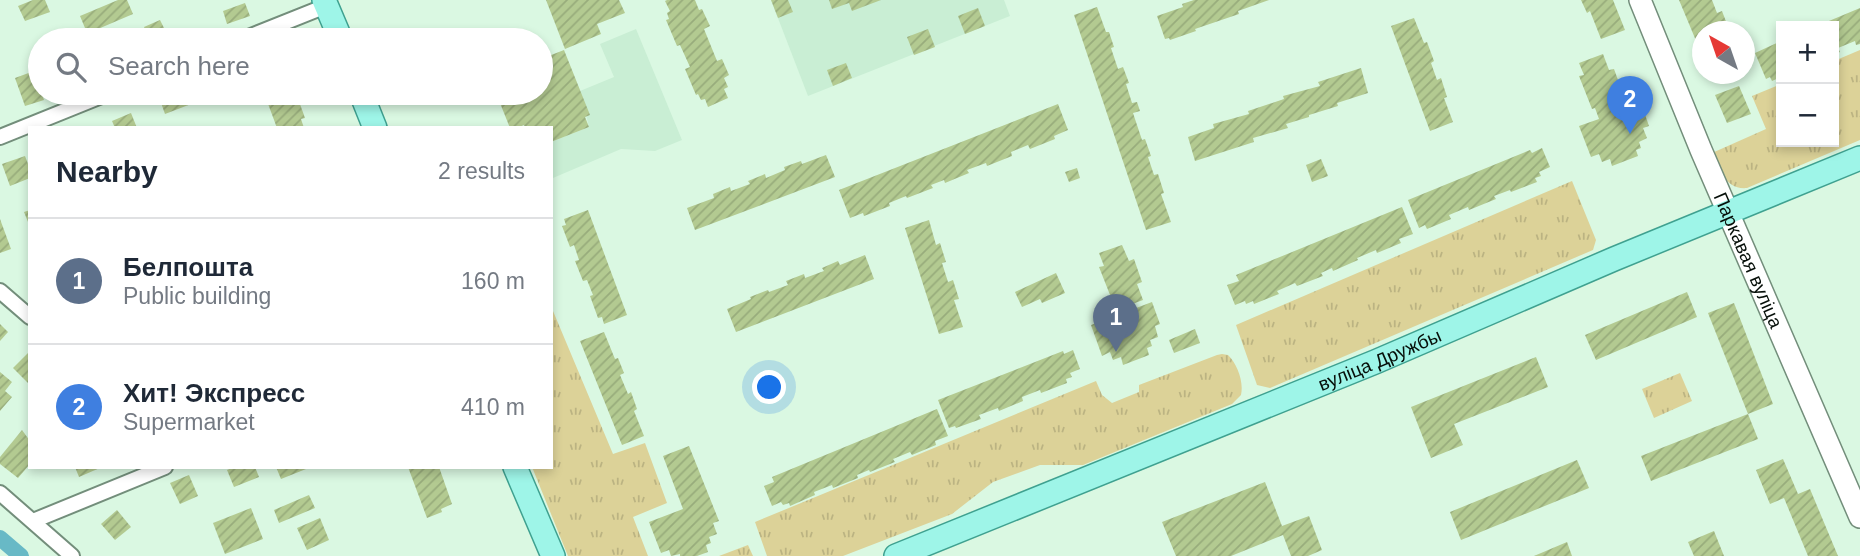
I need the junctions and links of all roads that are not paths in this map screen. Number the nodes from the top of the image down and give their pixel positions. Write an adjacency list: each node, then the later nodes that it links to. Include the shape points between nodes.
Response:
1 (1640, 0): 10 (street, Паркавая вуліца)
2 (325, 3): 3 (street); 4 (main road)
3 (268, 28)
4 (336, 28)
5 (79, 105): 8 (street)
6 (366, 105): 7 (main road)
7 (374, 126)
8 (0, 137)
9 (1860, 158): 10 (main road, вуліца Дружбы)
10 (1727, 212): 16 (street, Паркавая вуліца); 20 (main road, вуліца Дружбы, via 1376,362)
11 (0, 291): 12 (street)
12 (28, 315)
13 (160, 469): 17 (street)
14 (516, 469): 19 (main road)
15 (0, 493): 17 (street)
16 (1860, 517)
17 (33, 521): 18 (street)
18 (72, 556)
19 (553, 556)
20 (896, 556)

